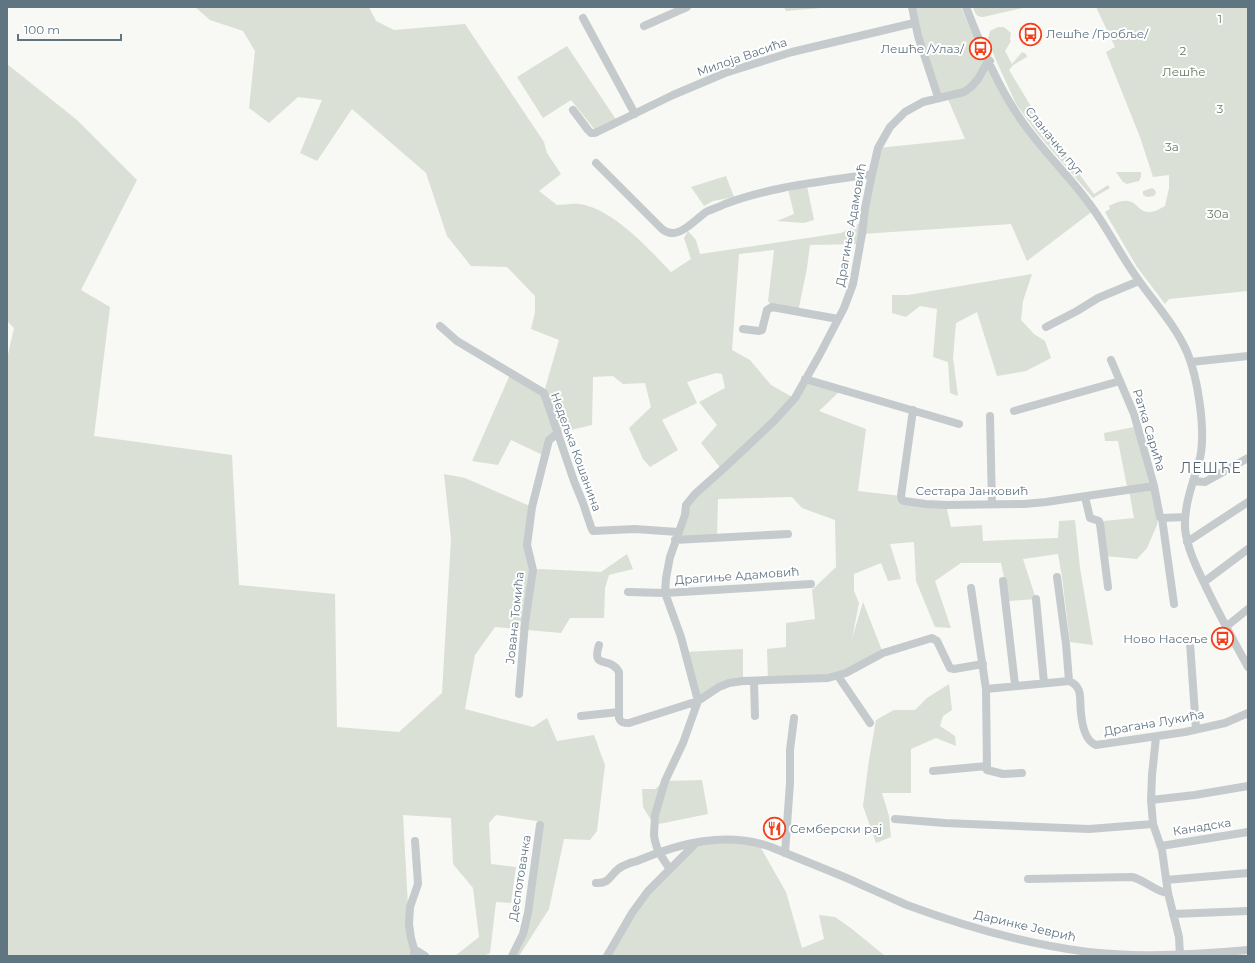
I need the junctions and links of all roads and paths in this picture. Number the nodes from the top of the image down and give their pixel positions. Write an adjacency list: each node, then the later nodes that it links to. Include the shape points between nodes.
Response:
1 (687, 7): 6 (street)
2 (912, 7): 5 (street)
3 (966, 7): 7 (street, Сланачки пут)
4 (583, 18): 10 (street)
5 (914, 23): 8 (street); 10 (street, Милоја Васића, via 792,52 739,68 706,80)
6 (644, 26)
7 (990, 61): 8 (street, Драгиње Адамовић, via 971,87 959,94); 13 (street, Сланачки пут, via 1006,97 1024,124 1088,201)
8 (938, 97): 12 (street, Драгиње Адамовић, via 912,107 894,122 880,142)
9 (573, 110): 10 (street, Милоја Васића, via 593,134)
10 (635, 114)
11 (596, 163): 12 (street, via 662,229 671,234 684,229 707,212 738,200 786,187)
12 (872, 174): 14 (street, Драгиње Адамовић, via 853,284)
13 (1139, 281): 16 (street, via 1098,298); 20 (street, Сланачки пут, via 1176,331)
14 (838, 319): 17 (street, via 772,307 767,310 762,330); 21 (street, Драгиње Адамовић)
15 (440, 326): 27 (street, Недељка Кошанина, via 457,341 544,393)
16 (1046, 327)
17 (743, 329)
18 (1248, 356): 20 (street)
19 (1111, 360): 22 (street, Ратка Сарића)
20 (1191, 362): 29 (street, Сланачки пут, via 1201,423 1200,458)
21 (805, 379): 23 (street); 37 (street, Драгиње Адамовић, via 795,398 686,504 685,515)
22 (1120, 381): 24 (street, Ратка Сарића); 30 (street, Ратка Сарића, via 1134,414)
23 (912, 410): 26 (street); 33 (street, Сестара Јанковић, via 902,500 926,504)
24 (1014, 411)
25 (990, 416): 33 (street)
26 (959, 424)
27 (558, 433): 37 (street, Недељка Кошанина, via 593,531 635,530); 62 (street, Јована Томића, via 549,440 532,507 527,545 533,570 525,623)
28 (1248, 458): 29 (street, via 1205,482)
29 (1193, 481): 34 (street, Сланачки пут)
30 (1154, 486): 31 (street, Сестара Јанковић); 35 (street, Ратка Сарића, via 1159,515)
31 (1085, 497): 33 (street, Сестара Јанковић, via 1046,502); 44 (street, via 1090,518 1099,521 1100,524)
32 (1248, 502): 38 (street)
33 (992, 504)
34 (1185, 517): 35 (street); 38 (street, Сланачки пут)
35 (1162, 518): 49 (street, Ратка Сарића)
36 (788, 534): 37 (street)
37 (677, 536): 47 (street, Драгиње Адамовић, via 666,578)
38 (1187, 542): 42 (street, Сланачки пут)
39 (1248, 549): 42 (street)
40 (1057, 577): 58 (street)
41 (1003, 581): 60 (street)
42 (1204, 582): 51 (street, Сланачки пут)
43 (811, 584): 47 (street, Драгиње Адамовић)
44 (1108, 587)
45 (971, 588): 54 (street)
46 (628, 592): 47 (street)
47 (665, 593): 63 (street, Драгиње Адамовић, via 681,637)
48 (1036, 599): 59 (street)
49 (1174, 604)
50 (1248, 609): 51 (street)
51 (1227, 626): 55 (street, Сланачки пут)
52 (1190, 643): 70 (street)
53 (599, 645): 64 (street, via 597,659 613,665 619,672)
54 (983, 664): 56 (street, via 950,668 937,641 932,638 883,653); 61 (street)
55 (1248, 666)
56 (838, 676): 57 (street); 69 (street)
57 (754, 681): 63 (street, via 729,683); 67 (street)
58 (1069, 681): 59 (street); 71 (street, Драгана Лукића, via 1079,690 1086,736 1092,744)
59 (1044, 683): 60 (street)
60 (1015, 686): 61 (street)
61 (986, 689): 72 (street)
62 (519, 694)
63 (698, 701): 64 (street, via 629,723 620,721); 84 (street, via 655,815 654,835)
64 (619, 712): 66 (street)
65 (1248, 713): 70 (street, Драгана Лукића, via 1225,723)
66 (581, 716)
67 (755, 716)
68 (794, 718): 85 (street)
69 (870, 723)
70 (1196, 729): 71 (street, Драгана Лукића)
71 (1156, 737): 76 (street)
72 (987, 766): 73 (street); 74 (street, via 987,770 1003,774)
73 (933, 771)
74 (1022, 773)
75 (1248, 786): 76 (street)
76 (1151, 800): 78 (street)
77 (895, 819): 78 (street, via 1089,830)
78 (1153, 824): 83 (street)
79 (540, 825): 98 (street, Деспотовачка, via 528,913)
80 (1248, 832): 83 (street, Канадска)
81 (415, 841): 95 (street, via 418,884 410,908 409,924)
82 (695, 843): 84 (street, Даринке Јеврић); 85 (street, Даринке Јеврић, via 731,839 758,843); 86 (street)
83 (1161, 846): 89 (street)
84 (658, 851): 86 (street); 90 (street, via 623,866 608,881)
85 (785, 853): 96 (street, Даринке Јеврић, via 908,905 977,929 1088,952)
86 (669, 868): 99 (street, via 632,913)
87 (1248, 873): 89 (street)
88 (1028, 879): 91 (street, via 1132,877)
89 (1166, 880): 91 (street)
90 (596, 883)
91 (1168, 893): 93 (street)
92 (1248, 911): 93 (street)
93 (1173, 914): 96 (street, via 1179,937)
94 (1248, 950): 96 (street, Даринке Јеврић)
95 (414, 954): 97 (street, via 418,951)
96 (1180, 955)
97 (425, 956)
98 (512, 956)
99 (607, 956)

